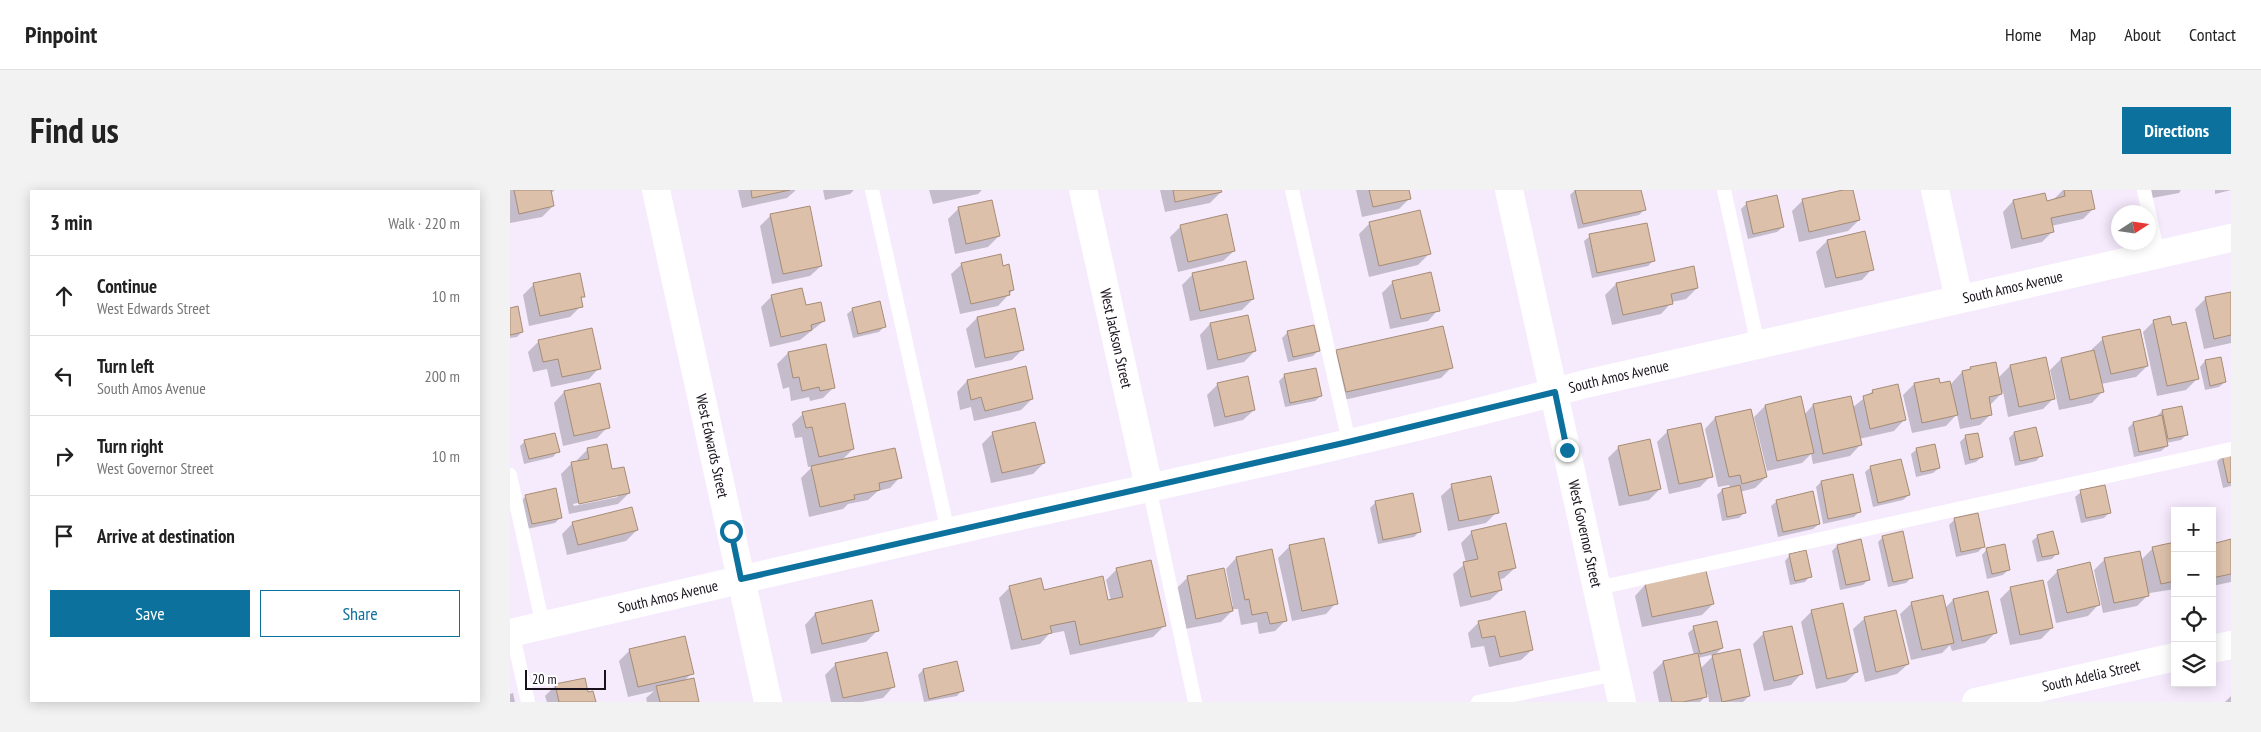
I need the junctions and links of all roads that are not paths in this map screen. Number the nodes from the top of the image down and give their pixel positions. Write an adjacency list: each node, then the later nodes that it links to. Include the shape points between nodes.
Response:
1 (656, 190): 19 (street, West Edwards Street)
2 (872, 190): 18 (lane)
3 (1083, 190): 17 (street, West Jackson Street)
4 (1292, 190): 14 (lane)
5 (1509, 190): 13 (street, West Governor Street)
6 (1724, 190): 12 (lane)
7 (1935, 190): 11 (street)
8 (2144, 190): 10 (lane)
9 (2231, 238): 10 (street, South Amos Avenue)
10 (2158, 255): 11 (street, South Amos Avenue)
11 (1959, 299): 12 (street, South Amos Avenue)
12 (1758, 345): 13 (street, South Amos Avenue)
13 (1555, 392): 14 (street, South Amos Avenue); 20 (street, West Governor Street)
14 (1348, 442): 17 (street, South Amos Avenue)
15 (2231, 449): 20 (lane)
16 (510, 475): 21 (lane)
17 (1149, 488): 18 (street, South Amos Avenue); 29 (lane)
18 (948, 532): 19 (street, South Amos Avenue)
19 (741, 579): 21 (street, South Amos Avenue); 28 (street, West Edwards Street)
20 (1598, 588): 26 (street, West Governor Street)
21 (543, 626): 22 (street, South Amos Avenue)
22 (511, 633): 27 (lane)
23 (2231, 645): 24 (street)
24 (2216, 648)
25 (2171, 658): 32 (street, South Adelia Street)
26 (1616, 674): 30 (lane); 31 (street, West Governor Street)
27 (528, 702)
28 (768, 702)
29 (1195, 702)
30 (1478, 702)
31 (1622, 702)
32 (1976, 702)

